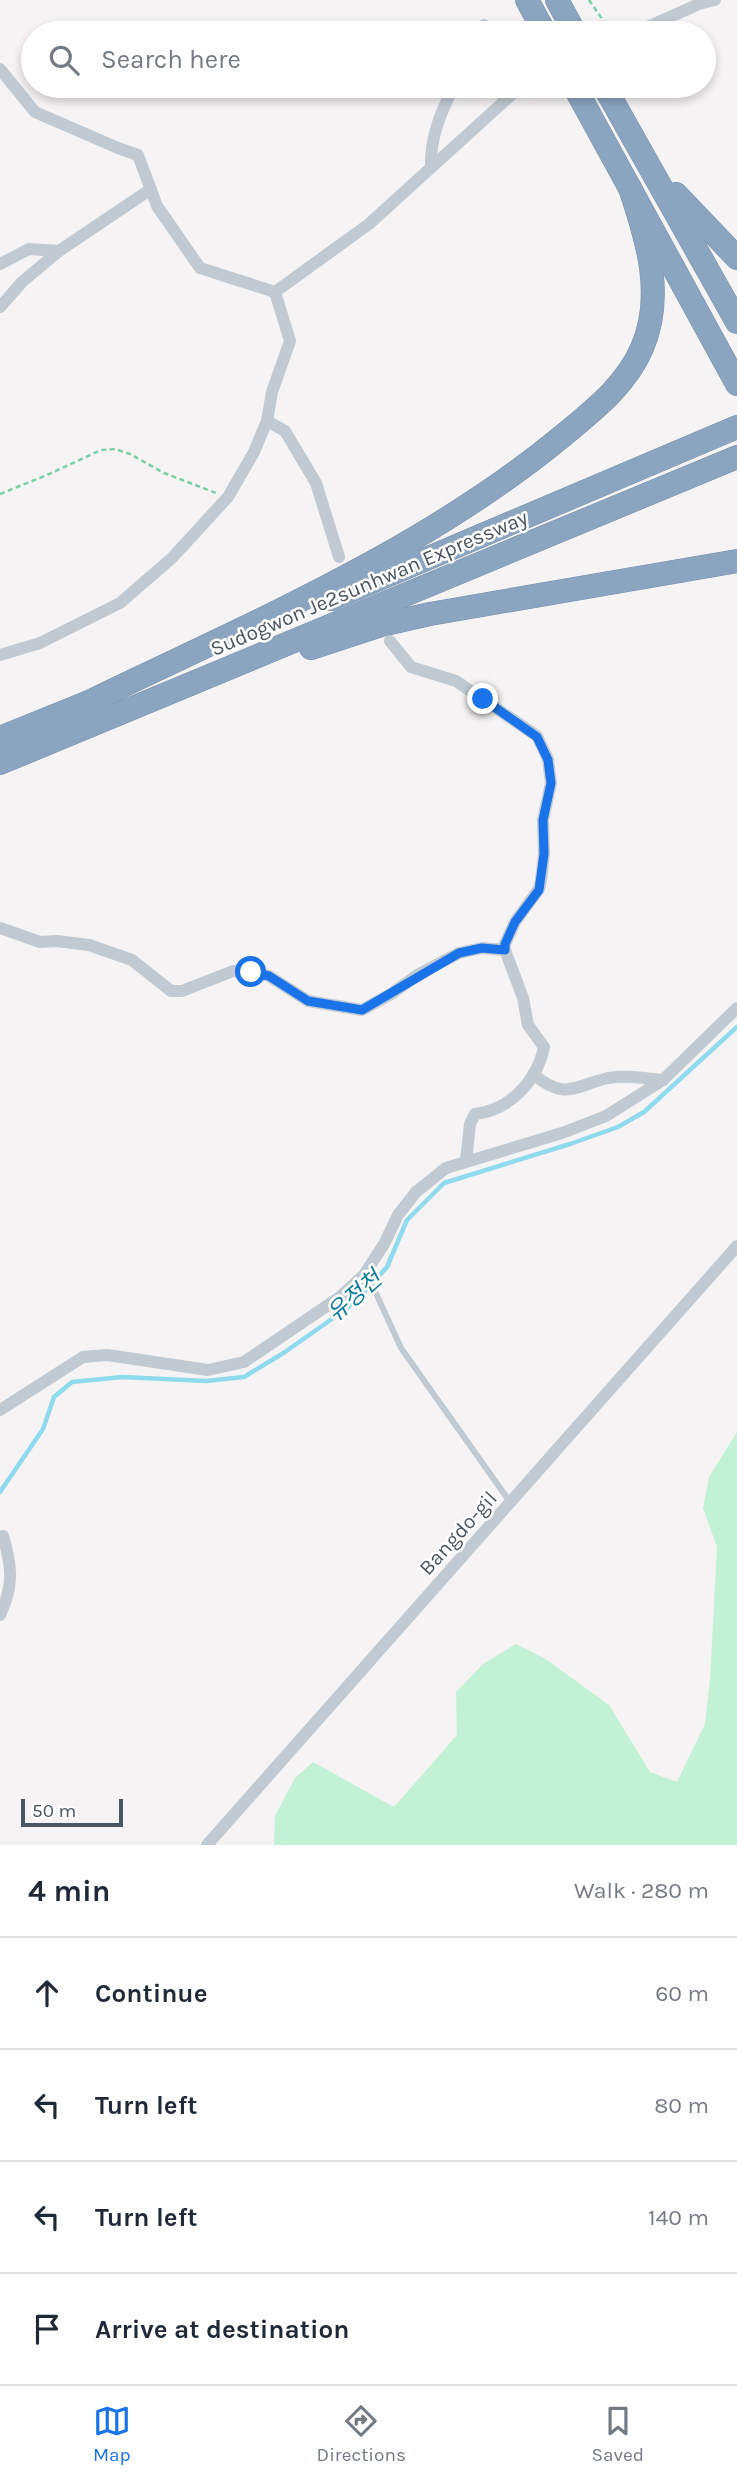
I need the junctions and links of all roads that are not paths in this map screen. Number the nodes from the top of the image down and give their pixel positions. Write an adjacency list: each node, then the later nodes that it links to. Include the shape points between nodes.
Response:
1 (527, 0): 4 (highway)
2 (557, 0): 5 (highway)
3 (715, 0): 6 (street)
4 (538, 21)
5 (568, 21)
6 (661, 21)
7 (0, 69): 8 (street)
8 (21, 95)
9 (24, 98): 17 (street, via 35,112 138,155)
10 (448, 98): 15 (street, via 430,147)
11 (508, 98): 15 (street)
12 (581, 98): 16 (highway)
13 (611, 98): 14 (highway)
14 (641, 154): 19 (highway); 23 (highway)
15 (431, 167): 21 (street, via 369,223)
16 (630, 188): 24 (highway); 32 (highway, via 650,257 653,307 642,348 615,390 540,455 428,530 326,588)
17 (151, 189): 18 (street); 21 (street, via 157,206 200,268)
18 (59, 251): 20 (street, via 29,249); 22 (street)
19 (737, 258)
20 (0, 264)
21 (275, 292): 25 (street, via 290,341)
22 (0, 307)
23 (737, 322)
24 (737, 384)
25 (267, 421): 28 (street, via 285,431 316,483); 31 (street, via 228,497 172,558 120,603 40,643)
26 (731, 430): 32 (highway, Sudogwon Je2sunhwan Expressway)
27 (736, 457): 33 (highway, Sudogwon Je2sunhwan Expressway)
28 (338, 557)
29 (737, 561): 33 (highway, via 509,598 382,625)
30 (390, 641): 37 (street, via 411,667 456,681 537,737 548,760 551,783 543,820 539,890 515,922)
31 (0, 655)
32 (89, 702): 34 (highway, Sudogwon Je2sunhwan Expressway)
33 (106, 719): 35 (highway, Sudogwon Je2sunhwan Expressway)
34 (0, 738)
35 (0, 763)
36 (0, 928): 37 (street, via 40,942 89,945 132,960 171,991 233,971 251,972 269,976 308,1001 362,1010 459,953)
37 (505, 950): 39 (street, via 528,1025 544,1047)
38 (737, 1008): 40 (street)
39 (533, 1074): 40 (street, via 562,1091 610,1078); 41 (street, via 506,1104 475,1114)
40 (663, 1080): 41 (street, via 606,1116)
41 (466, 1161): 43 (street, via 446,1168 416,1192)
42 (737, 1246): 45 (street, Bangdo-gil)
43 (364, 1275): 44 (street, via 341,1297 244,1362 208,1370 107,1355 82,1357); 45 (lane, via 401,1348)
44 (0, 1410)
45 (510, 1504): 48 (street, Bangdo-gil)
46 (3, 1536): 47 (street, via 12,1569)
47 (0, 1615)
48 (207, 1845)

